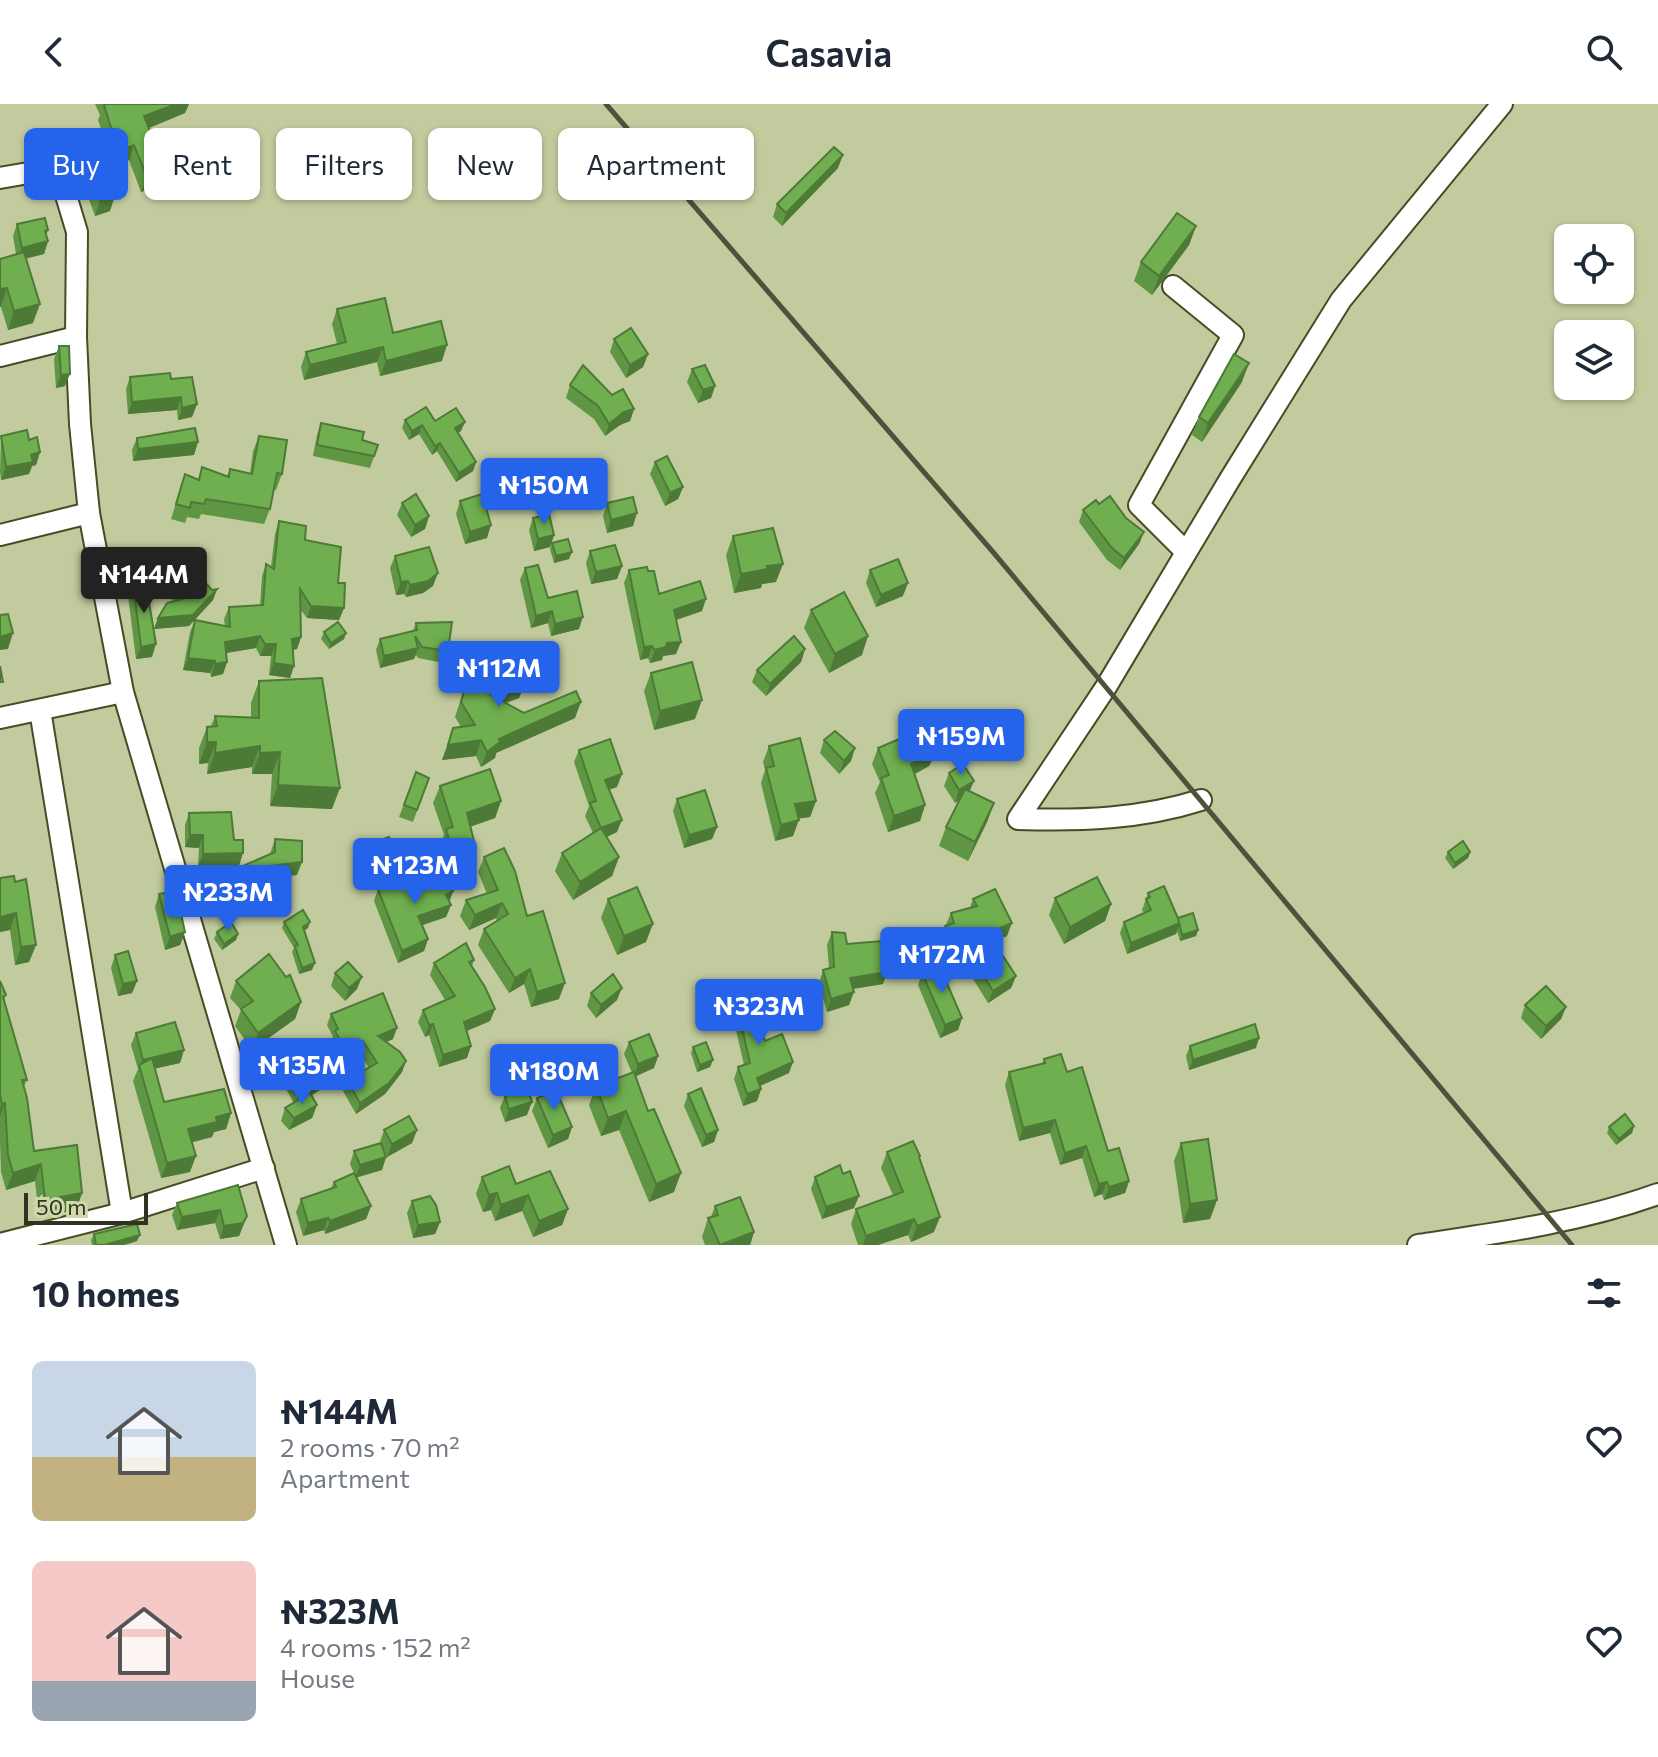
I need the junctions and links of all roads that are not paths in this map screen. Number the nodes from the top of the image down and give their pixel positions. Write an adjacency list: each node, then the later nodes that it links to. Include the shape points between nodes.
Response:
1 (1502, 104): 8 (street, via 1341,300)
2 (0, 178): 4 (street, via 46,170 62,182 77,232)
3 (1173, 286): 8 (street, via 1237,327 1139,505)
4 (76, 337): 5 (street); 6 (street)
5 (0, 356)
6 (89, 513): 7 (street); 9 (street)
7 (0, 535)
8 (1186, 552): 12 (street, via 1106,687 1018,819 1122,818)
9 (123, 692): 10 (street); 13 (street)
10 (40, 710): 11 (street); 15 (street)
11 (0, 718)
12 (1201, 800)
13 (264, 1168): 15 (street); 17 (street)
14 (1658, 1194): 18 (street, via 1554,1224)
15 (122, 1213): 16 (street)
16 (0, 1244)
17 (286, 1245)
18 (1418, 1245)

